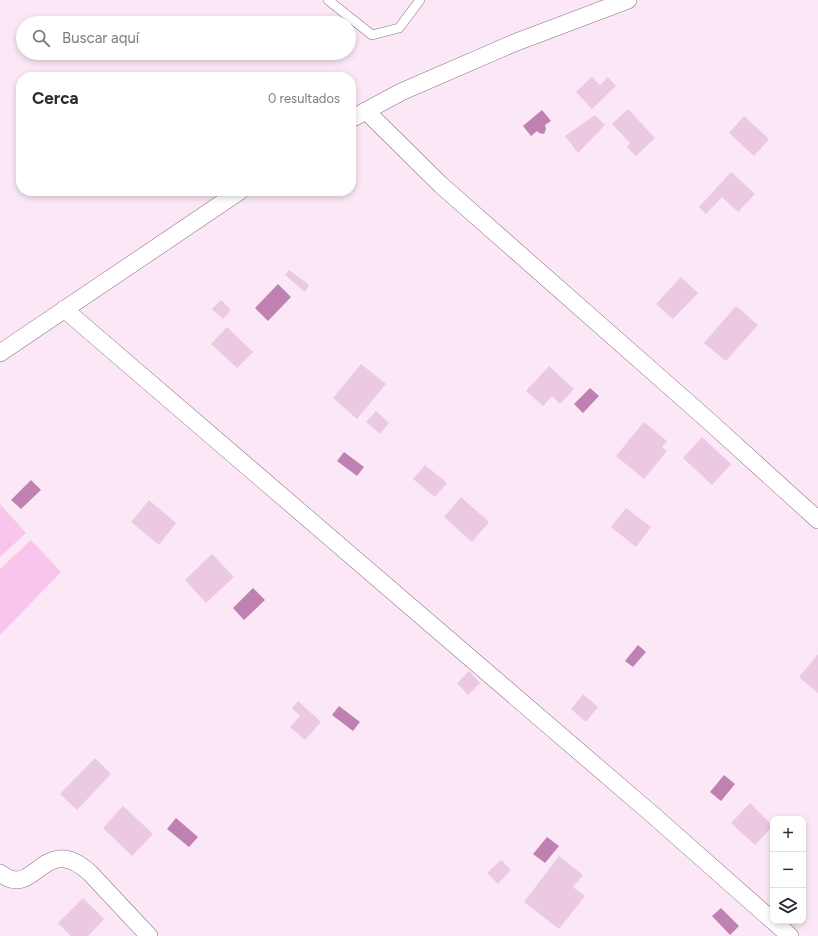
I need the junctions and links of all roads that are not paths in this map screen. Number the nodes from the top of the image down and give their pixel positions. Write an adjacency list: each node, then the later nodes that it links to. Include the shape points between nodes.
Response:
1 (328, 0): 4 (lane)
2 (420, 0): 5 (lane, via 398,28 372,35)
3 (628, 0): 6 (street, via 507,46 401,92)
4 (348, 16)
5 (356, 22)
6 (358, 115): 10 (street, via 441,185)
7 (233, 196): 8 (street)
8 (64, 309): 9 (street); 13 (street)
9 (0, 352)
10 (818, 520)
11 (0, 873): 12 (street, via 8,878 23,879 51,861 71,859 90,873)
12 (149, 936)
13 (790, 936)

